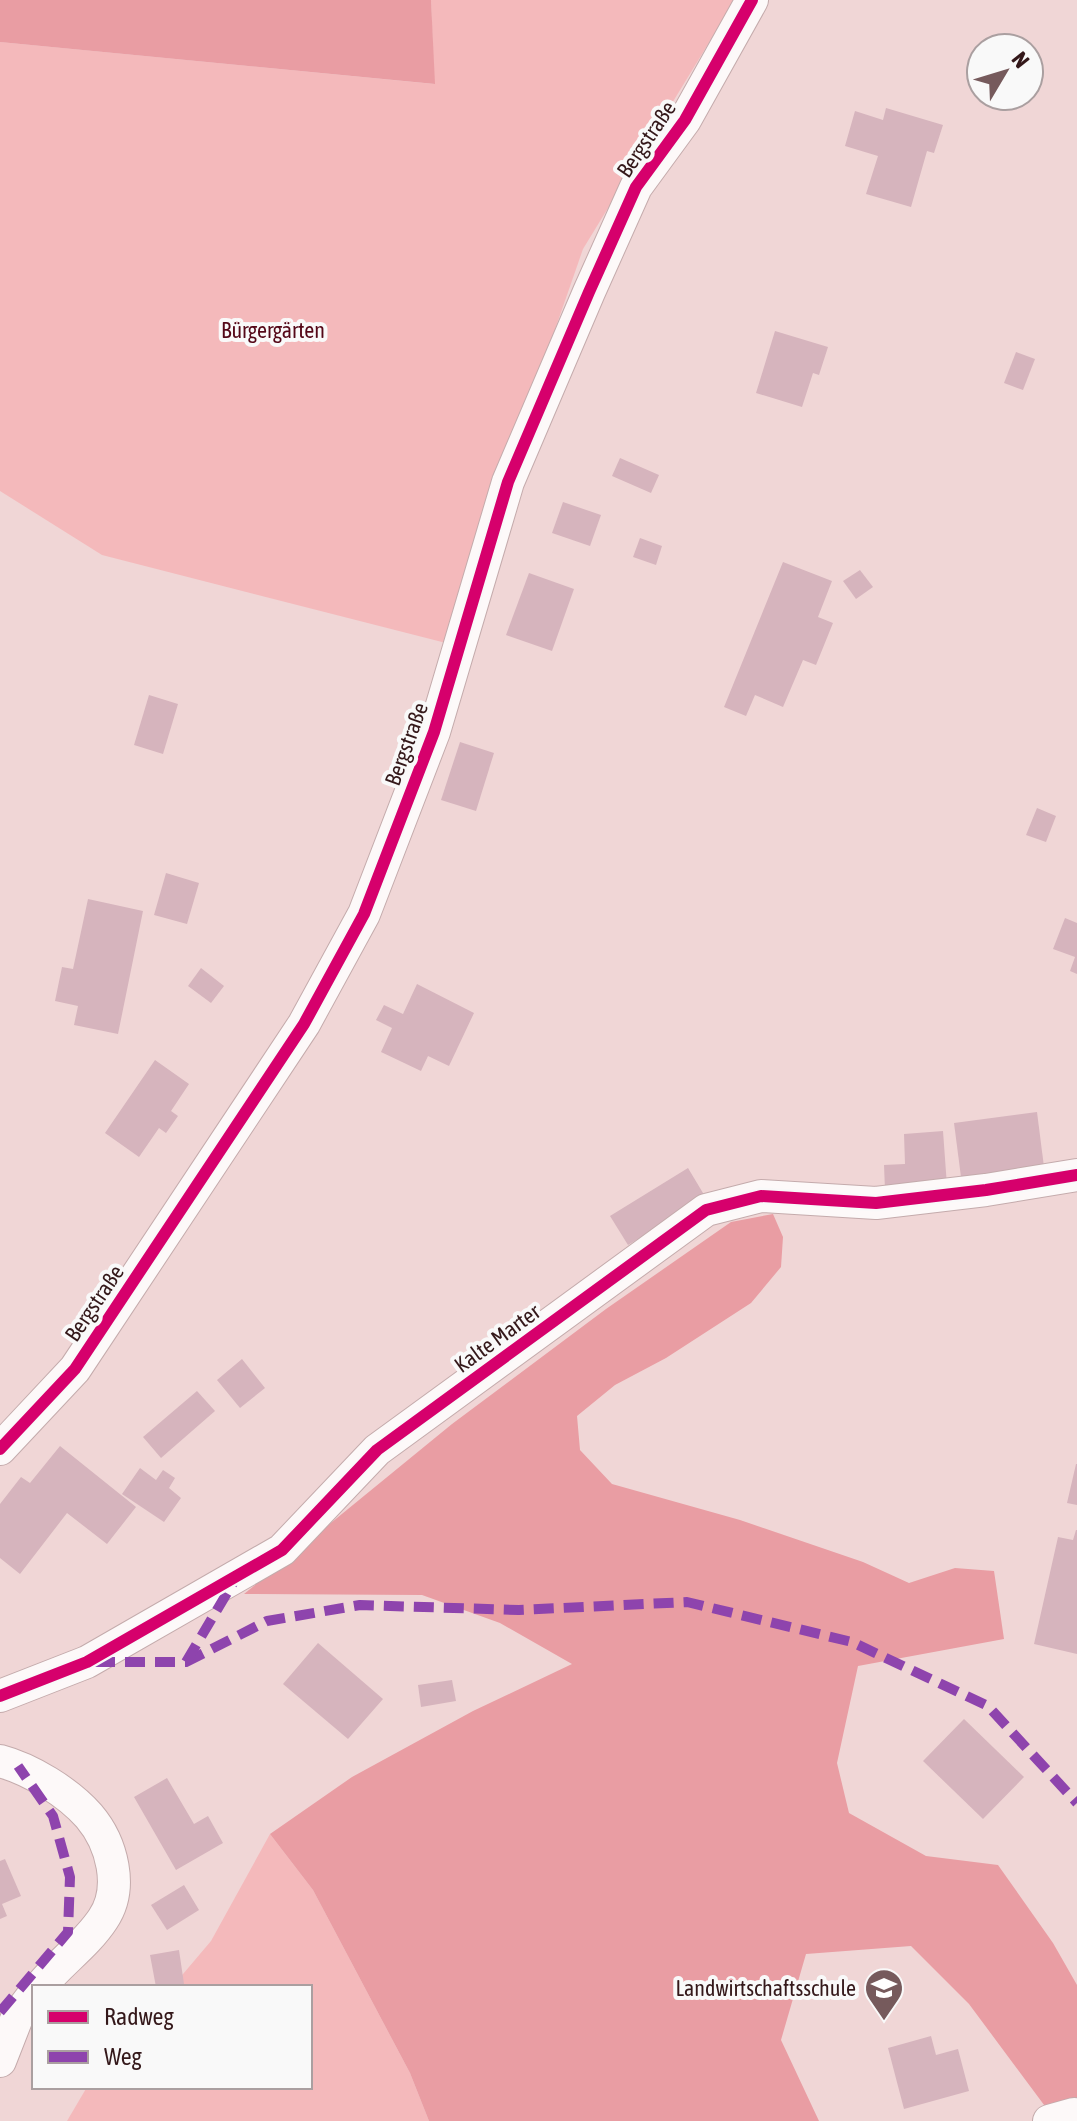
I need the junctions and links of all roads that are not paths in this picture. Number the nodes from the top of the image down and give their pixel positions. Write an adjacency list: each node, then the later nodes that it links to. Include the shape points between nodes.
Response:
1 (752, 0): 3 (street, Bergstraße, via 685,120 636,187 508,482 434,732 364,914 304,1024 75,1369)
2 (1077, 1175): 4 (street, Kalte Marter, via 876,1203 761,1196 706,1210 377,1450 282,1550 87,1662)
3 (0, 1449)
4 (0, 1696)
5 (0, 1761): 6 (street, via 65,1795 89,1816 109,1851 115,1888 105,1918)
6 (42, 1985)
7 (32, 1997): 8 (street, via 18,2015)
8 (0, 2061)
9 (1077, 2116): 10 (street)
10 (1049, 2121)

